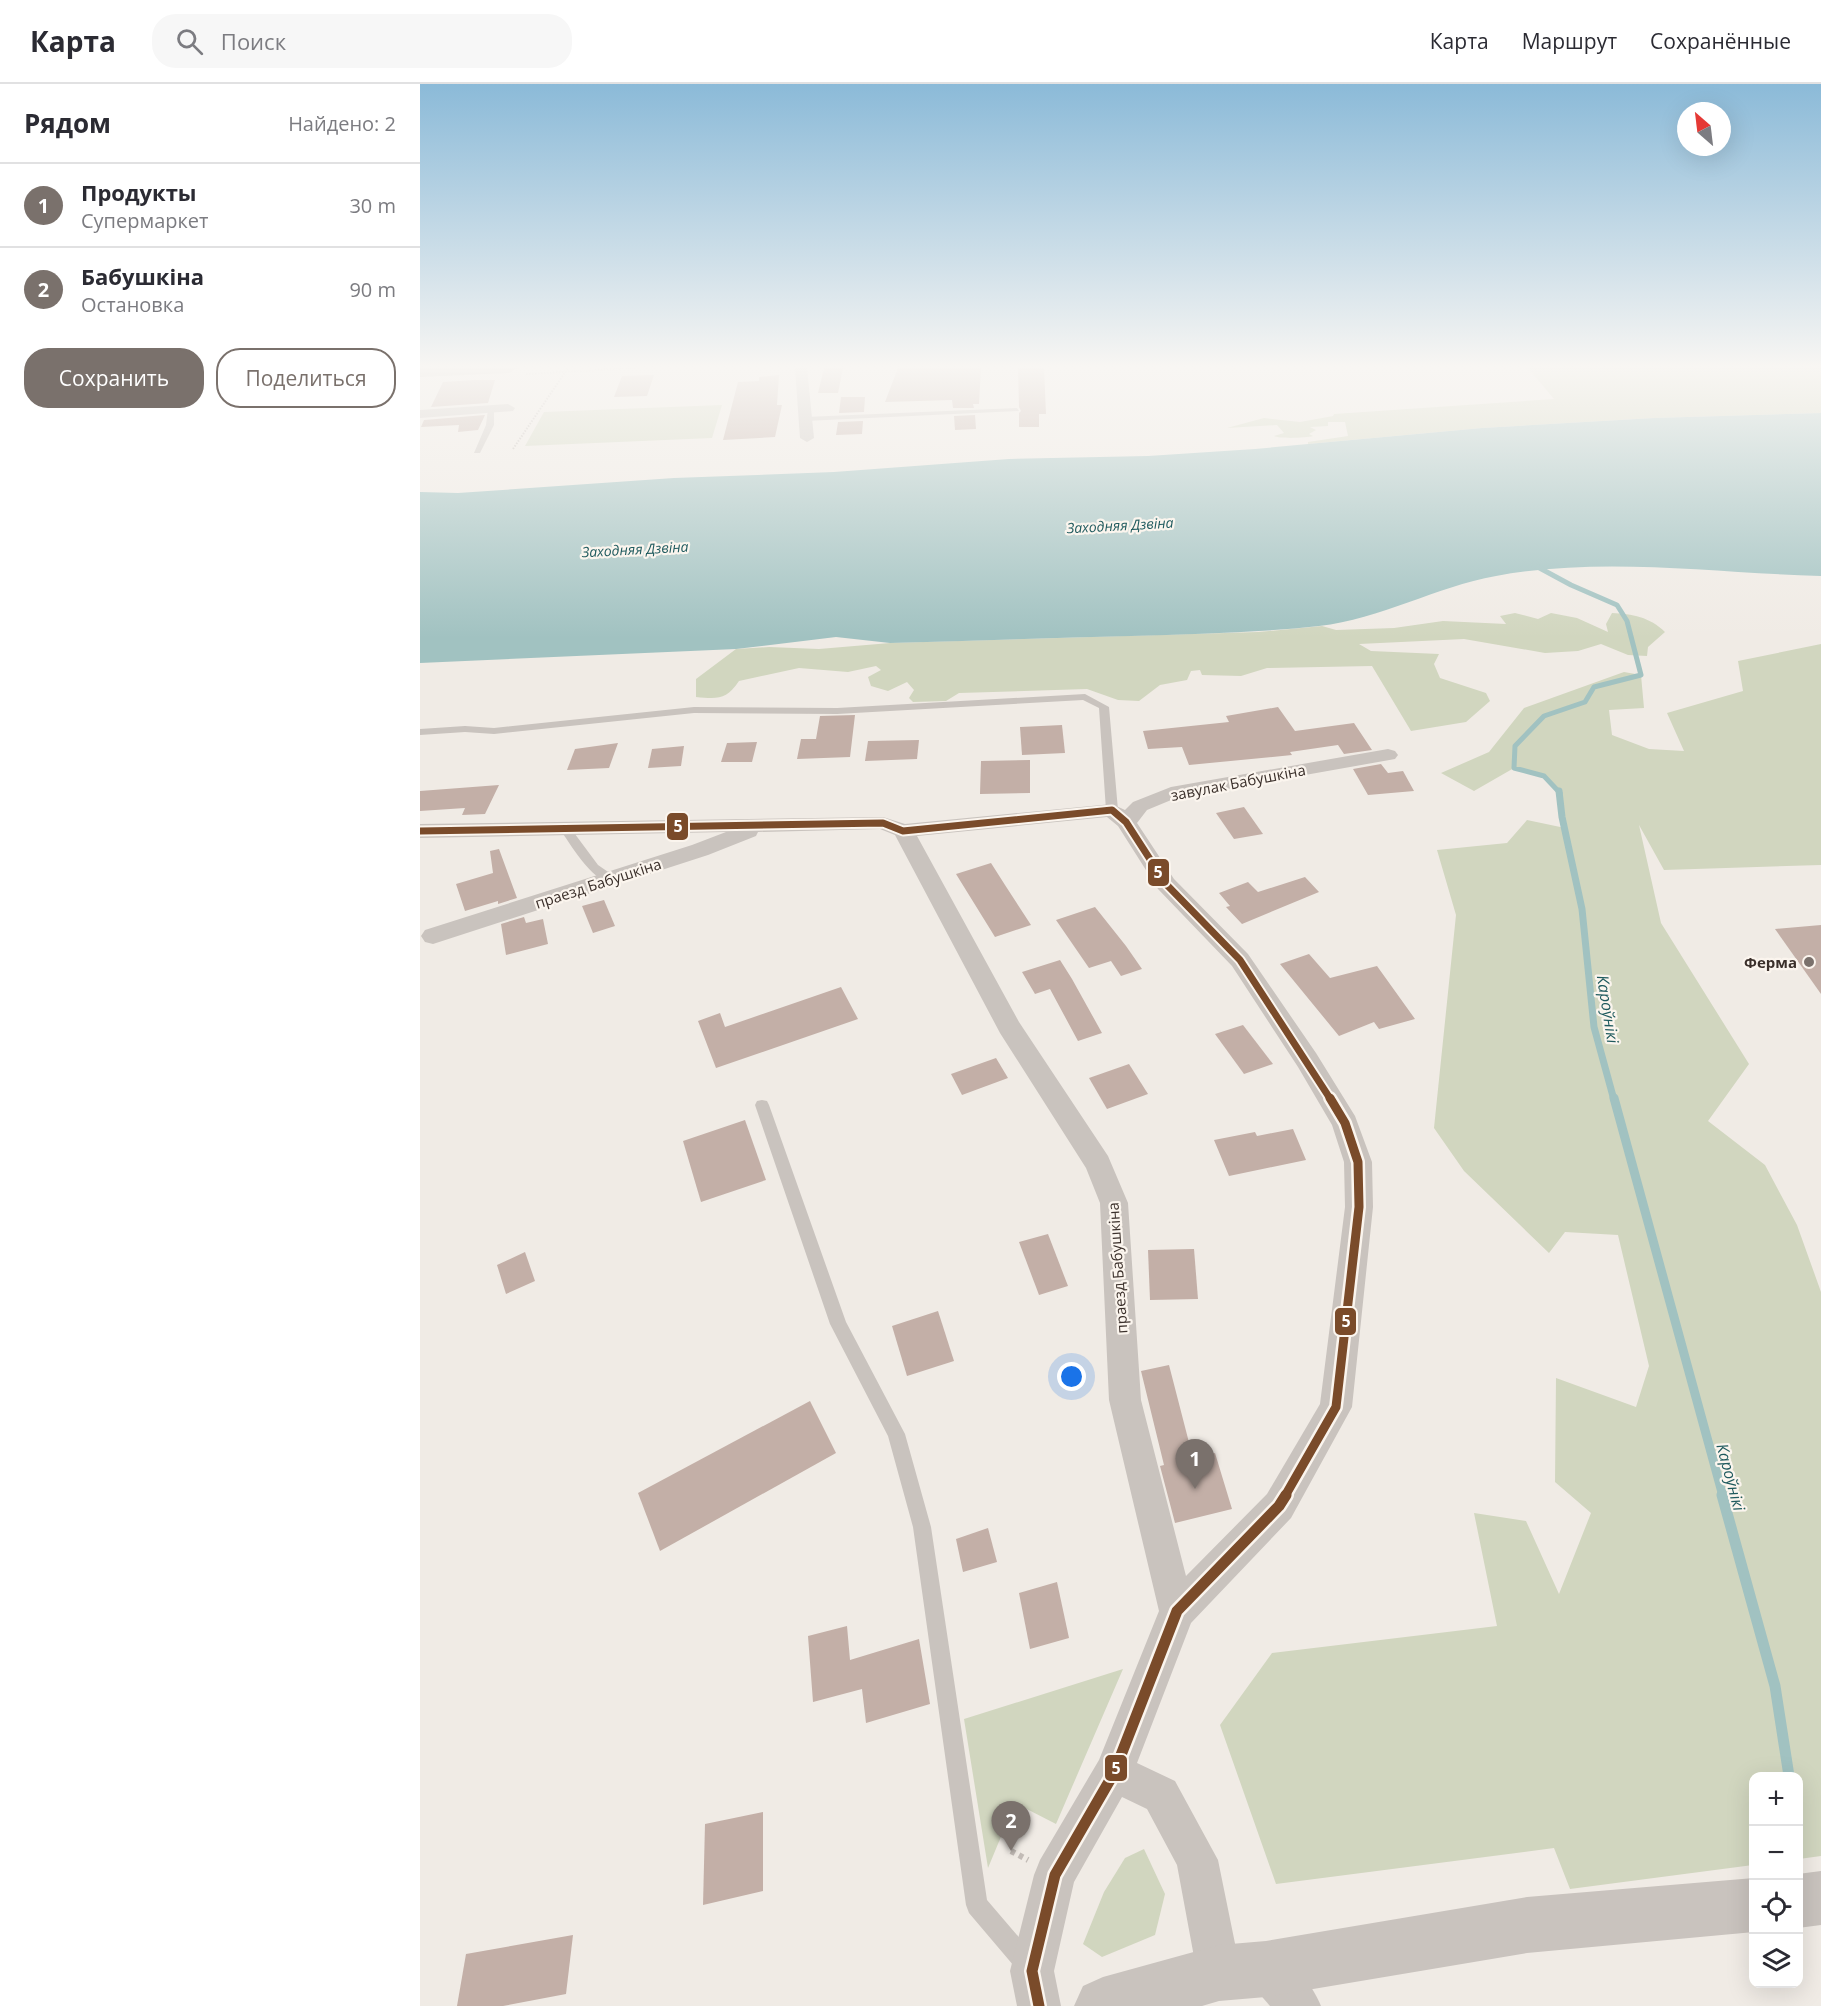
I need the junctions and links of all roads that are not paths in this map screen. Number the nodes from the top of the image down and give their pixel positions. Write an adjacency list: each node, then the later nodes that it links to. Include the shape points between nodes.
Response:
1 (420, 732): 3 (lane, via 494,731 694,710 837,711 1085,697 1104,707)
2 (1388, 755): 3 (street, завулак Бабушкіна, via 1171,793)
3 (1119, 816): 7 (street); 11 (street, via 1166,884 1240,960 1345,1123 1358,1162 1359,1207 1336,1407 1279,1506)
4 (762, 825): 5 (street); 7 (street, via 883,823); 8 (street, праезд Бабушкіна)
5 (565, 828): 6 (street); 8 (lane, via 594,868)
6 (420, 831)
7 (903, 831): 11 (street, праезд Бабушкіна, via 1009,1026 1098,1164 1114,1203 1125,1400)
8 (610, 879): 9 (street, праезд Бабушкіна)
9 (433, 936)
10 (762, 1105): 17 (lane, via 838,1324 896,1434 922,1527 977,1905)
11 (1177, 1611): 12 (street)
12 (1114, 1773): 16 (street, via 1161,1795); 17 (street, via 1055,1875)
13 (1821, 1899): 14 (street)
14 (1803, 1900)
15 (1749, 1905): 16 (street, via 1527,1925)
16 (1261, 1983): 18 (street)
17 (1036, 1988)
18 (1103, 2006)

